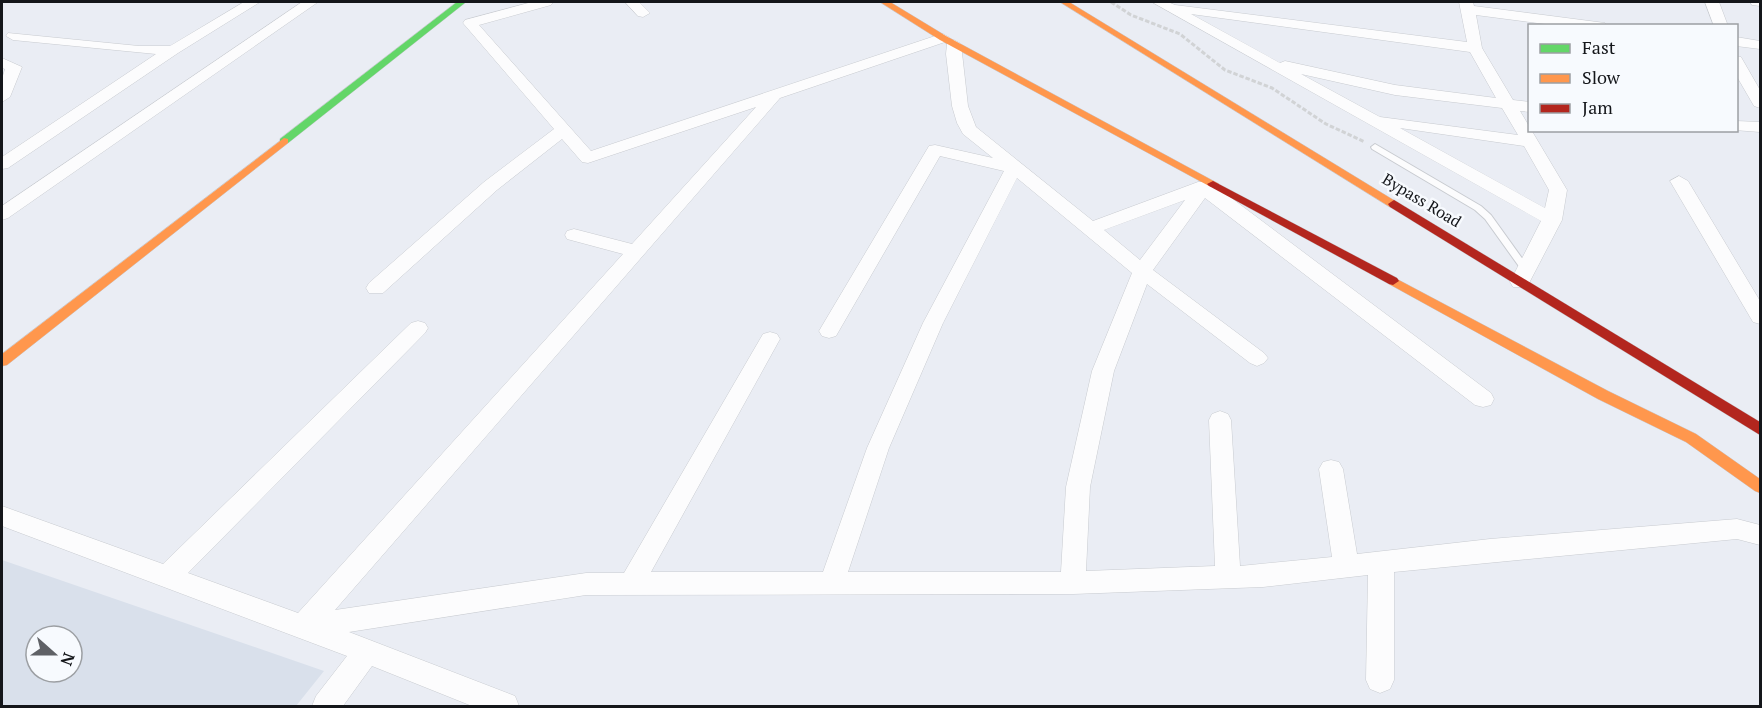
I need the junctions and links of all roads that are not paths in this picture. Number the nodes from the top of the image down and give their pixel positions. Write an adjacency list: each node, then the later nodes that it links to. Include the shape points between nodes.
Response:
1 (253, 2): 19 (street)
2 (311, 2): 38 (street)
3 (462, 2): 51 (street)
4 (546, 2): 31 (street, via 470,23)
5 (632, 2): 11 (street)
6 (884, 2): 15 (street)
7 (1064, 2): 44 (street, Bypass Road, via 1451,237)
8 (1712, 2): 13 (street)
9 (1163, 4): 18 (street); 22 (street)
10 (1467, 6): 12 (street); 18 (street)
11 (643, 13)
12 (1587, 24)
13 (1720, 24)
14 (13, 36): 19 (street)
15 (949, 41): 23 (street); 35 (street, via 958,111 969,130); 37 (street)
16 (1738, 41): 17 (street)
17 (1761, 45)
18 (1476, 48): 26 (street)
19 (173, 50): 34 (street)
20 (1738, 62): 25 (street)
21 (2, 63): 24 (street, via 14,67)
22 (1272, 65): 26 (street, via 1308,69 1395,90); 28 (street)
23 (774, 96): 31 (street, via 588,158); 42 (street)
24 (2, 97)
25 (1761, 103)
26 (1506, 104): 27 (street); 32 (street)
27 (1528, 107)
28 (1370, 119): 32 (street); 39 (street)
29 (1738, 126): 30 (street)
30 (1761, 127)
31 (564, 130): 45 (street, via 484,190)
32 (1529, 142): 39 (street, via 1558,190)
33 (1375, 147): 44 (lane, via 1478,208 1488,217)
34 (2, 165)
35 (1014, 168): 40 (street); 48 (street, via 935,150); 65 (street, via 933,322 878,448)
36 (1679, 182): 46 (street)
37 (1206, 185): 40 (street); 43 (street); 52 (street); 56 (street, via 1691,438)
38 (2, 214)
39 (1553, 220): 44 (street)
40 (1090, 229): 43 (street)
41 (574, 235): 42 (street)
42 (636, 251): 66 (street)
43 (1142, 271): 50 (street); 63 (street, via 1103,371 1078,487)
44 (1523, 276): 54 (street, Bypass Road)
45 (376, 288)
46 (1761, 317)
47 (418, 328): 61 (street)
48 (829, 331)
49 (770, 339): 64 (street)
50 (1257, 358)
51 (2, 361)
52 (1483, 399)
53 (1220, 420): 62 (street)
54 (1761, 429)
55 (1331, 469): 60 (street)
56 (1761, 487)
57 (2, 516): 61 (street)
58 (1761, 535): 59 (street, via 1737,529)
59 (1381, 562): 60 (street); 68 (street)
60 (1346, 567): 62 (street)
61 (167, 577): 66 (street)
62 (1228, 578): 63 (street)
63 (1073, 583): 65 (street)
64 (631, 584): 65 (street); 66 (street, via 586,584)
65 (831, 585)
66 (303, 627): 67 (street)
67 (367, 651): 69 (street); 70 (street)
68 (1380, 680)
69 (326, 706)
70 (505, 706)

